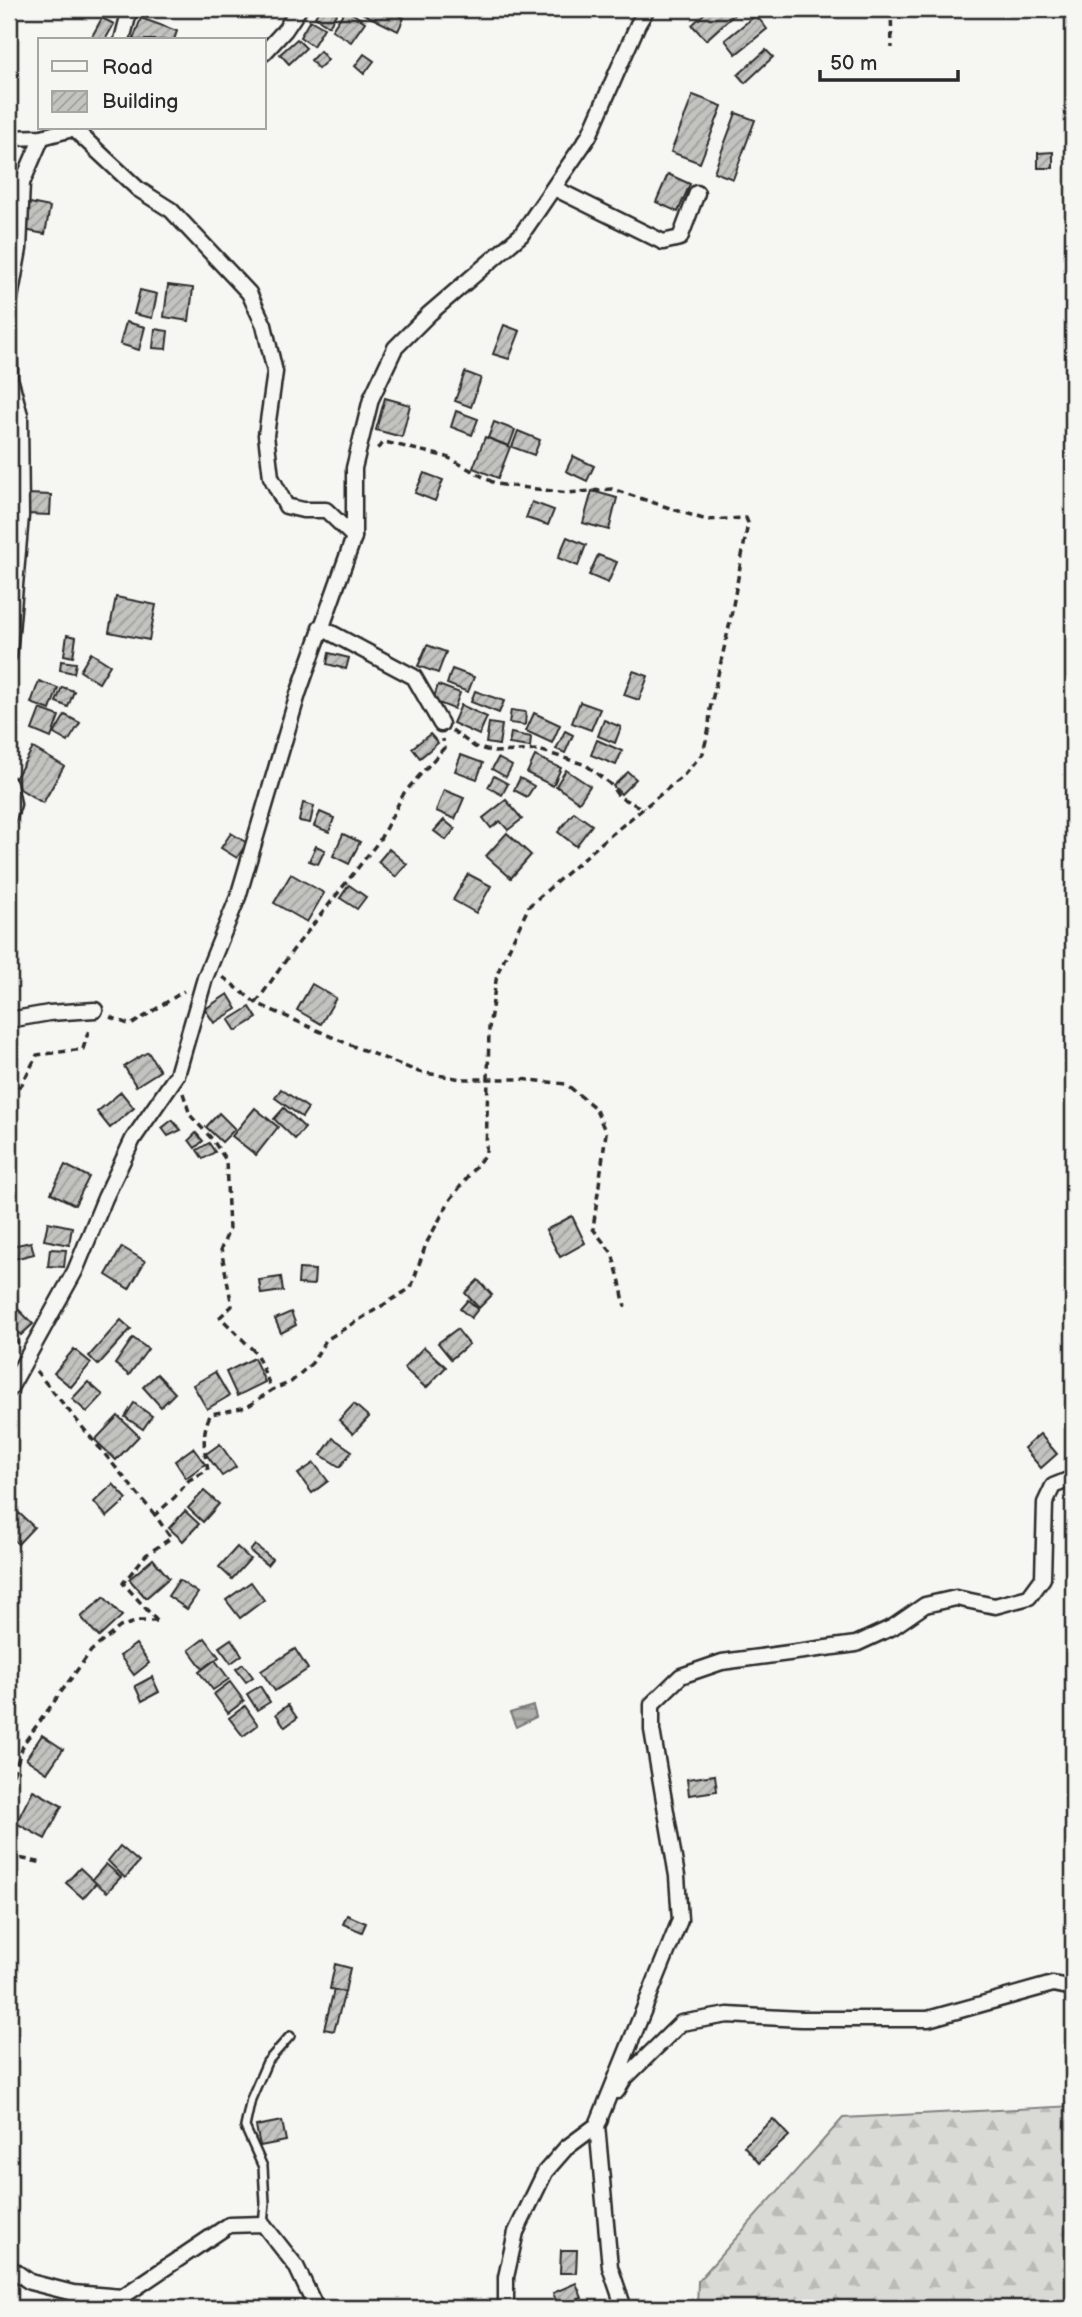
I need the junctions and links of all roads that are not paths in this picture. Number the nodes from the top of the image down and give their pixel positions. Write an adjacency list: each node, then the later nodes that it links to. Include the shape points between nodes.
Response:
1 (130, 9): 4 (street)
2 (299, 9): 5 (street)
3 (647, 9): 10 (street, via 589,136)
4 (123, 38)
5 (266, 51)
6 (71, 130): 8 (street)
7 (76, 130): 14 (street, via 138,189 171,210 249,293 264,325 275,372 266,435 271,477 286,506 326,510)
8 (42, 137): 9 (street); 12 (street, via 22,183 19,249)
9 (9, 138)
10 (554, 188): 11 (street, via 663,242 680,238); 14 (street, via 521,235 395,348 371,399 354,468)
11 (697, 193)
12 (9, 304)
13 (9, 332): 16 (street, via 10,378 20,415 21,516)
14 (354, 537): 15 (street)
15 (320, 627): 17 (street, via 414,677); 22 (street, via 238,897 205,978 177,1075 133,1139 75,1271)
16 (9, 655)
17 (441, 724)
18 (9, 784): 19 (street, via 13,804)
19 (9, 816)
20 (95, 1010): 21 (street)
21 (9, 1020)
22 (9, 1390)
23 (1073, 1478): 26 (street, via 1053,1486 1045,1503 1043,1578 1029,1597 995,1606 946,1600 925,1605 856,1644 722,1662 681,1676 652,1704 680,1920)
24 (1073, 1988): 26 (street, via 1053,1984 928,2019 728,2015 681,2023 624,2079)
25 (290, 2036): 27 (lane, via 267,2062 250,2099 245,2127 263,2167)
26 (597, 2126): 30 (street, via 566,2147 545,2172 516,2232 506,2277); 31 (street, via 610,2267)
27 (263, 2224): 28 (street, via 229,2225 122,2297 73,2293 30,2282); 29 (street, via 296,2266)
28 (9, 2267)
29 (316, 2308)
30 (506, 2308)
31 (624, 2308)

